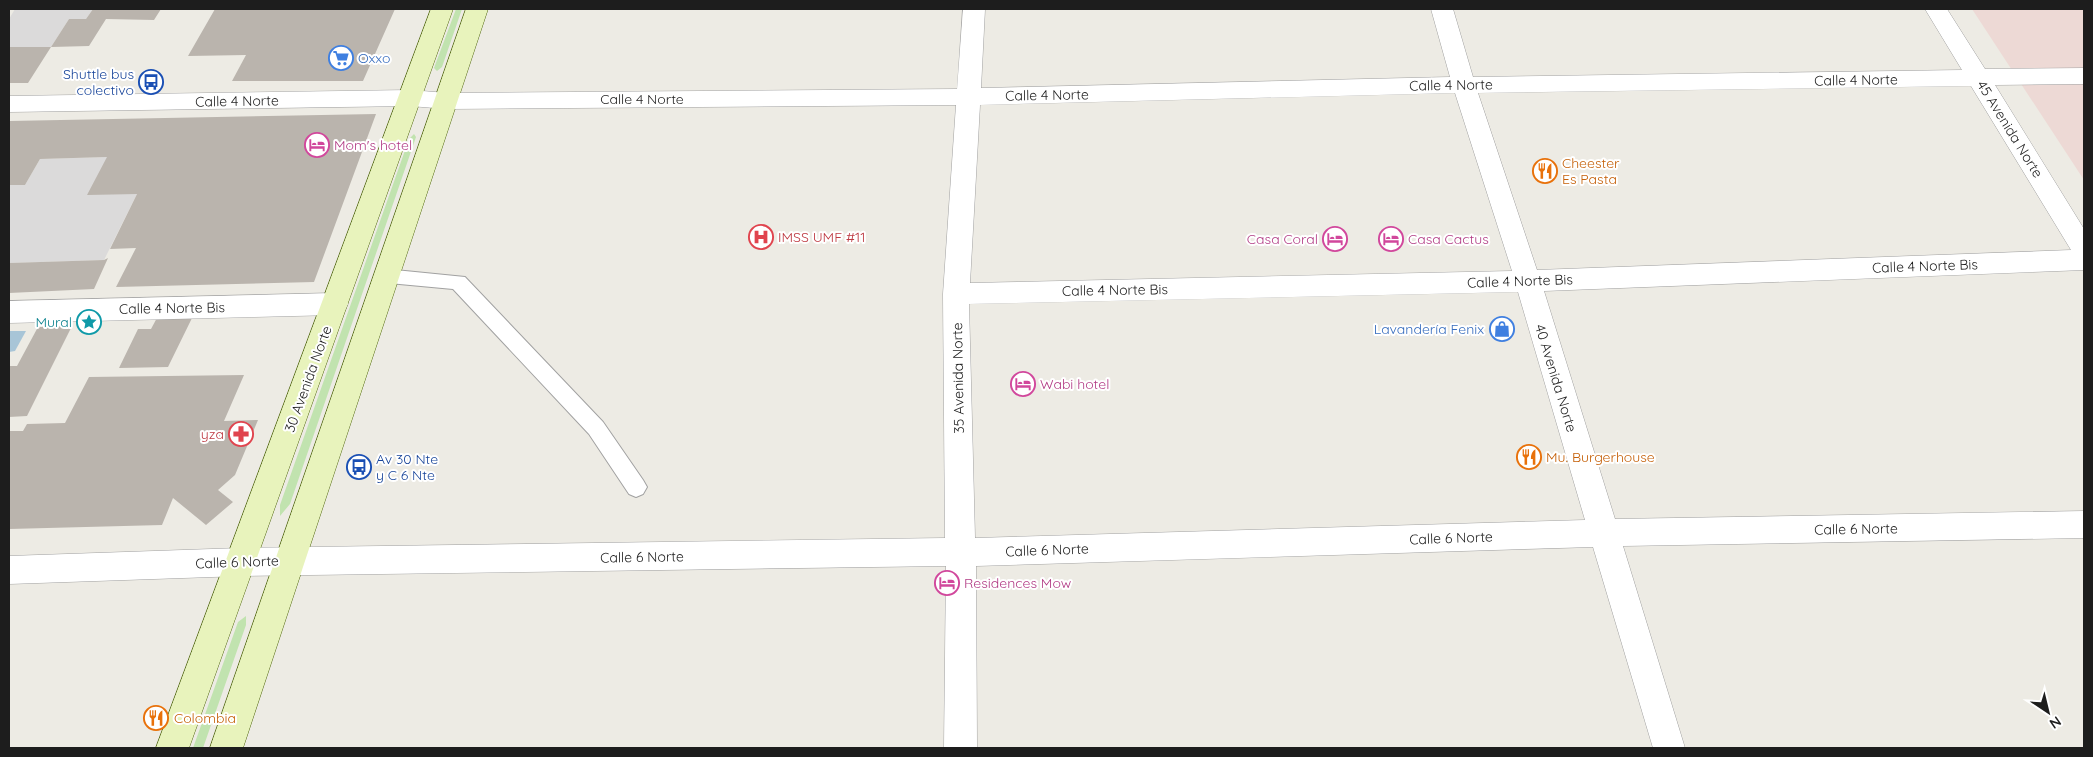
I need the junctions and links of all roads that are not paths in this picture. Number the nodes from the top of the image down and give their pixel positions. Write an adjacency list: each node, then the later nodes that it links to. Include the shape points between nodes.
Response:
1 (442, 9): 10 (street, 30 Avenida Norte)
2 (477, 9): 11 (street)
3 (974, 9): 9 (street, 35 Avenida Norte)
4 (1442, 9): 8 (street, 40 Avenida Norte)
5 (1936, 9): 7 (street, 45 Avenida Norte)
6 (2084, 76): 7 (street, Calle 4 Norte)
7 (1979, 78): 8 (street, Calle 4 Norte); 13 (street, 45 Avenida Norte)
8 (1464, 85): 9 (street, Calle 4 Norte); 16 (street, 40 Avenida Norte)
9 (970, 97): 11 (street, Calle 4 Norte); 17 (street, 35 Avenida Norte)
10 (410, 98): 11 (street, Calle 4 Norte); 12 (street, Calle 4 Norte); 18 (street, 30 Avenida Norte)
11 (448, 101): 15 (street)
12 (9, 104)
13 (2084, 250)
14 (2084, 260): 16 (street, Calle 4 Norte Bis)
15 (385, 277): 20 (lane, via 458,282 596,428); 24 (street)
16 (1528, 281): 17 (street, Calle 4 Norte Bis); 22 (street, 40 Avenida Norte)
17 (956, 294): 23 (street, 35 Avenida Norte)
18 (335, 304): 19 (street, Calle 4 Norte Bis); 25 (street, 30 Avenida Norte)
19 (9, 312)
20 (636, 487)
21 (2084, 525): 22 (street, Calle 6 Norte)
22 (1603, 533): 23 (street, Calle 6 Norte); 30 (street, 40 Avenida Norte)
23 (961, 552): 24 (street, Calle 6 Norte); 29 (street, 35 Avenida Norte)
24 (291, 561): 25 (street, Calle 6 Norte); 28 (street)
25 (241, 562): 26 (street, Calle 6 Norte); 27 (street, 30 Avenida Norte)
26 (9, 570)
27 (172, 748)
28 (226, 748)
29 (961, 748)
30 (1669, 748)

